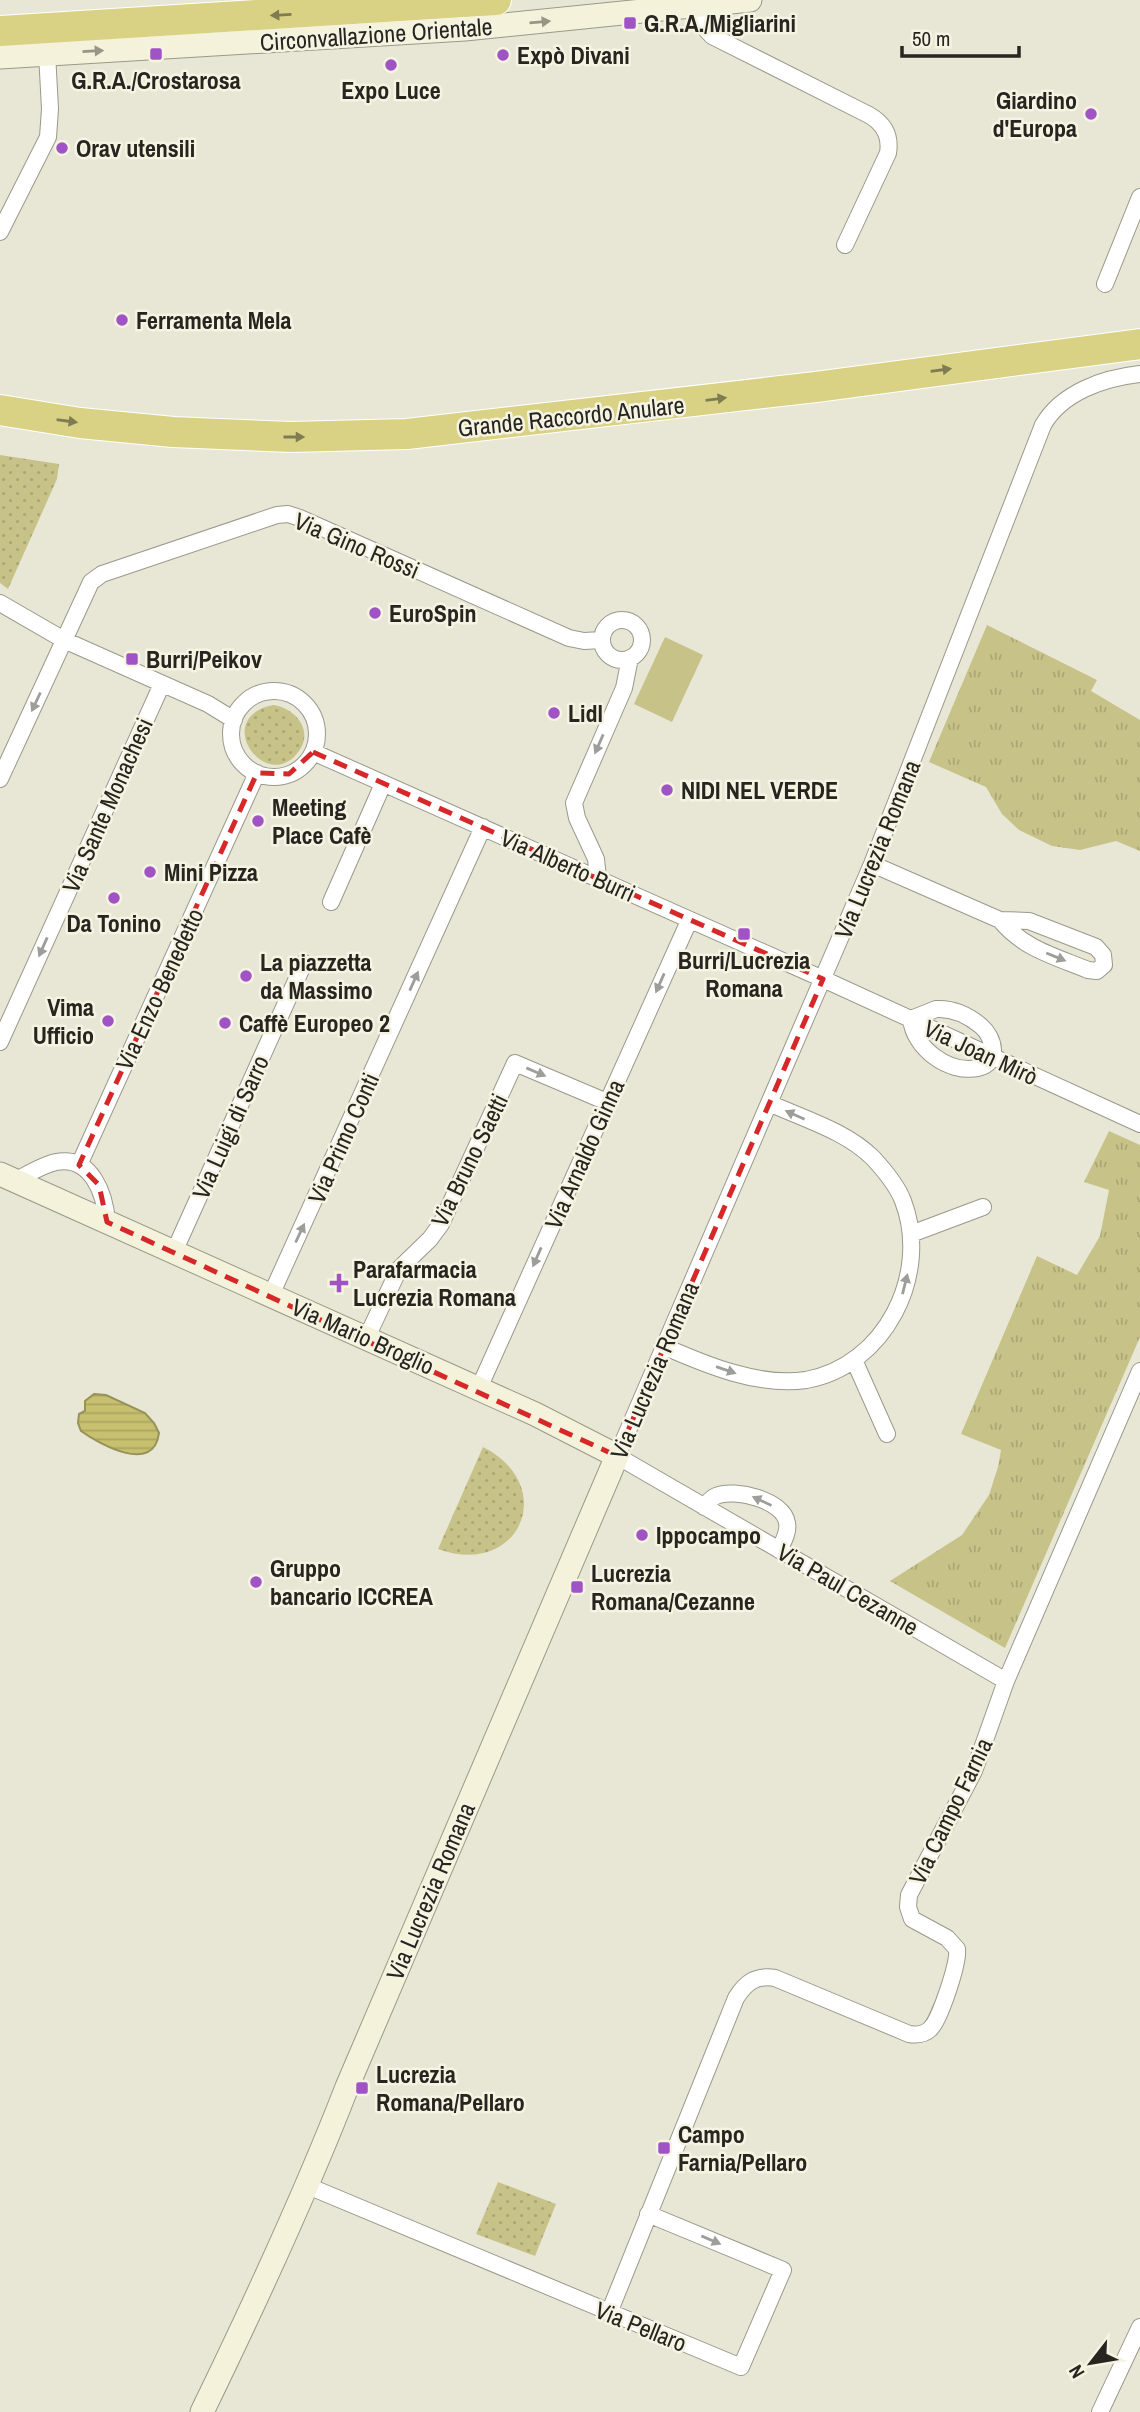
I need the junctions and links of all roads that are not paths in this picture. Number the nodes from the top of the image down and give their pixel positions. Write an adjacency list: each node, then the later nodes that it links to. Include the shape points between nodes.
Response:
1 (496, 0): 6 (highway, one-way to 6)
2 (750, 0): 3 (street, Circonvallazione Orientale)
3 (695, 7): 6 (street, Circonvallazione Orientale, one-way to 3, via 465,29); 10 (street, via 700,23 712,36 882,125 888,153)
4 (0, 25): 6 (highway)
5 (0, 31): 6 (highway)
6 (42, 41): 7 (street, Circonvallazione Orientale); 9 (street, via 50,109 48,137)
7 (0, 57)
8 (1140, 198): 11 (street)
9 (0, 232)
10 (845, 245)
11 (1105, 284)
12 (1140, 344): 14 (highway, Grande Raccordo Anulare, one-way to 12, via 184,433 291,437 407,434)
13 (1140, 374): 26 (street, Via Lucrezia Romana, via 1114,378 1076,394 1043,425)
14 (0, 410)
15 (0, 603): 16 (street)
16 (64, 640): 17 (street, Via Gino Rossi, via 85,592 98,576 283,514 569,638); 19 (street); 23 (street, Via Gino Rossi, one-way to 23)
17 (602, 640): 18 (street, via 611,657); 18 (street, via 611,624 629,622 641,636 639,649)
18 (630, 658): 27 (street, one-way to 27, via 624,688 574,803 596,859)
19 (162, 684): 20 (street); 34 (street, Via Sante Monachesi, one-way to 34)
20 (234, 720): 21 (street, via 258,695 286,694 299,700 313,717 317,738); 22 (street, via 234,748)
21 (313, 752): 22 (street, via 289,775); 24 (street, Via Alberto Burri)
22 (257, 773): 39 (street, Via Enzo Benedetto)
23 (0, 779)
24 (383, 783): 25 (street, Via Alberto Burri); 28 (street)
25 (483, 827): 27 (street, Via Alberto Burri); 45 (street, Via Primo Conti, one-way to 25)
26 (872, 864): 30 (street); 32 (street, Via Lucrezia Romana)
27 (598, 878): 29 (street, Via Alberto Burri)
28 (331, 902)
29 (689, 920): 32 (street, Via Alberto Burri); 36 (street, Via Arnaldo Ginna, one-way to 36)
30 (1000, 920): 30 (street, one-way to 30, via 1033,948 1088,970 1097,971 1104,965 1096,947 1034,922)
31 (304, 964): 44 (street, Via Luigi di Sarro)
32 (823, 979): 33 (street, Via Joan Mirò); 37 (street, Via Lucrezia Romana)
33 (911, 1019): 35 (street, Via Joan Mirò); 35 (street, via 922,1046 945,1062 975,1068); 35 (street, via 936,1009 959,1013 989,1036)
34 (0, 1042)
35 (993, 1057): 38 (street, Via Joan Mirò)
36 (607, 1102): 46 (street, Via Bruno Saetti, one-way to 36, via 400,1269 441,1224 515,1063); 50 (street, Via Arnaldo Ginna, one-way to 50)
37 (769, 1103): 43 (street, one-way to 37, via 900,1194 864,1150); 47 (street, Via Lucrezia Romana)
38 (1140, 1124)
39 (79, 1165): 40 (street, Via Mario Broglio, via 54,1162); 42 (street, via 99,1185)
40 (8, 1177): 42 (street, Via Mario Broglio)
41 (983, 1207): 43 (street)
42 (107, 1222): 44 (street, Via Mario Broglio)
43 (911, 1234): 48 (street, one-way to 43, via 877,1340 898,1307 908,1276)
44 (174, 1252): 45 (street, Via Mario Broglio)
45 (271, 1295): 46 (street, Via Mario Broglio)
46 (367, 1337): 50 (street, Via Mario Broglio)
47 (663, 1346): 48 (street, one-way to 48, via 741,1375 774,1381 814,1378); 52 (street, Via Lucrezia Romana)
48 (854, 1360): 51 (street)
49 (1140, 1371): 55 (street, Via Campo Farnia)
50 (479, 1388): 52 (street, Via Mario Broglio)
51 (887, 1434)
52 (617, 1456): 53 (street, Via Paul Cezanne); 56 (street, Via Lucrezia Romana)
53 (704, 1507): 54 (street, Via Paul Cezanne); 54 (street, one-way to 53, via 788,1522 769,1503 725,1493)
54 (779, 1550): 55 (street, Via Paul Cezanne)
55 (1006, 1681): 57 (street, Via Campo Farnia, via 974,1770 909,1895 912,1919 947,1938 957,1949 954,1973 932,2027 919,2035 909,2034 775,1978 751,1980 736,1998)
56 (308, 2186): 58 (street, Via Pellaro); 60 (street, Via Lucrezia Romana)
57 (648, 2214): 58 (street, Via Campo Farnia); 58 (street, Via Pellaro, one-way to 58, via 783,2270 741,2367)
58 (609, 2314)
59 (1140, 2327): 61 (street)
60 (202, 2412)
61 (1100, 2412)

